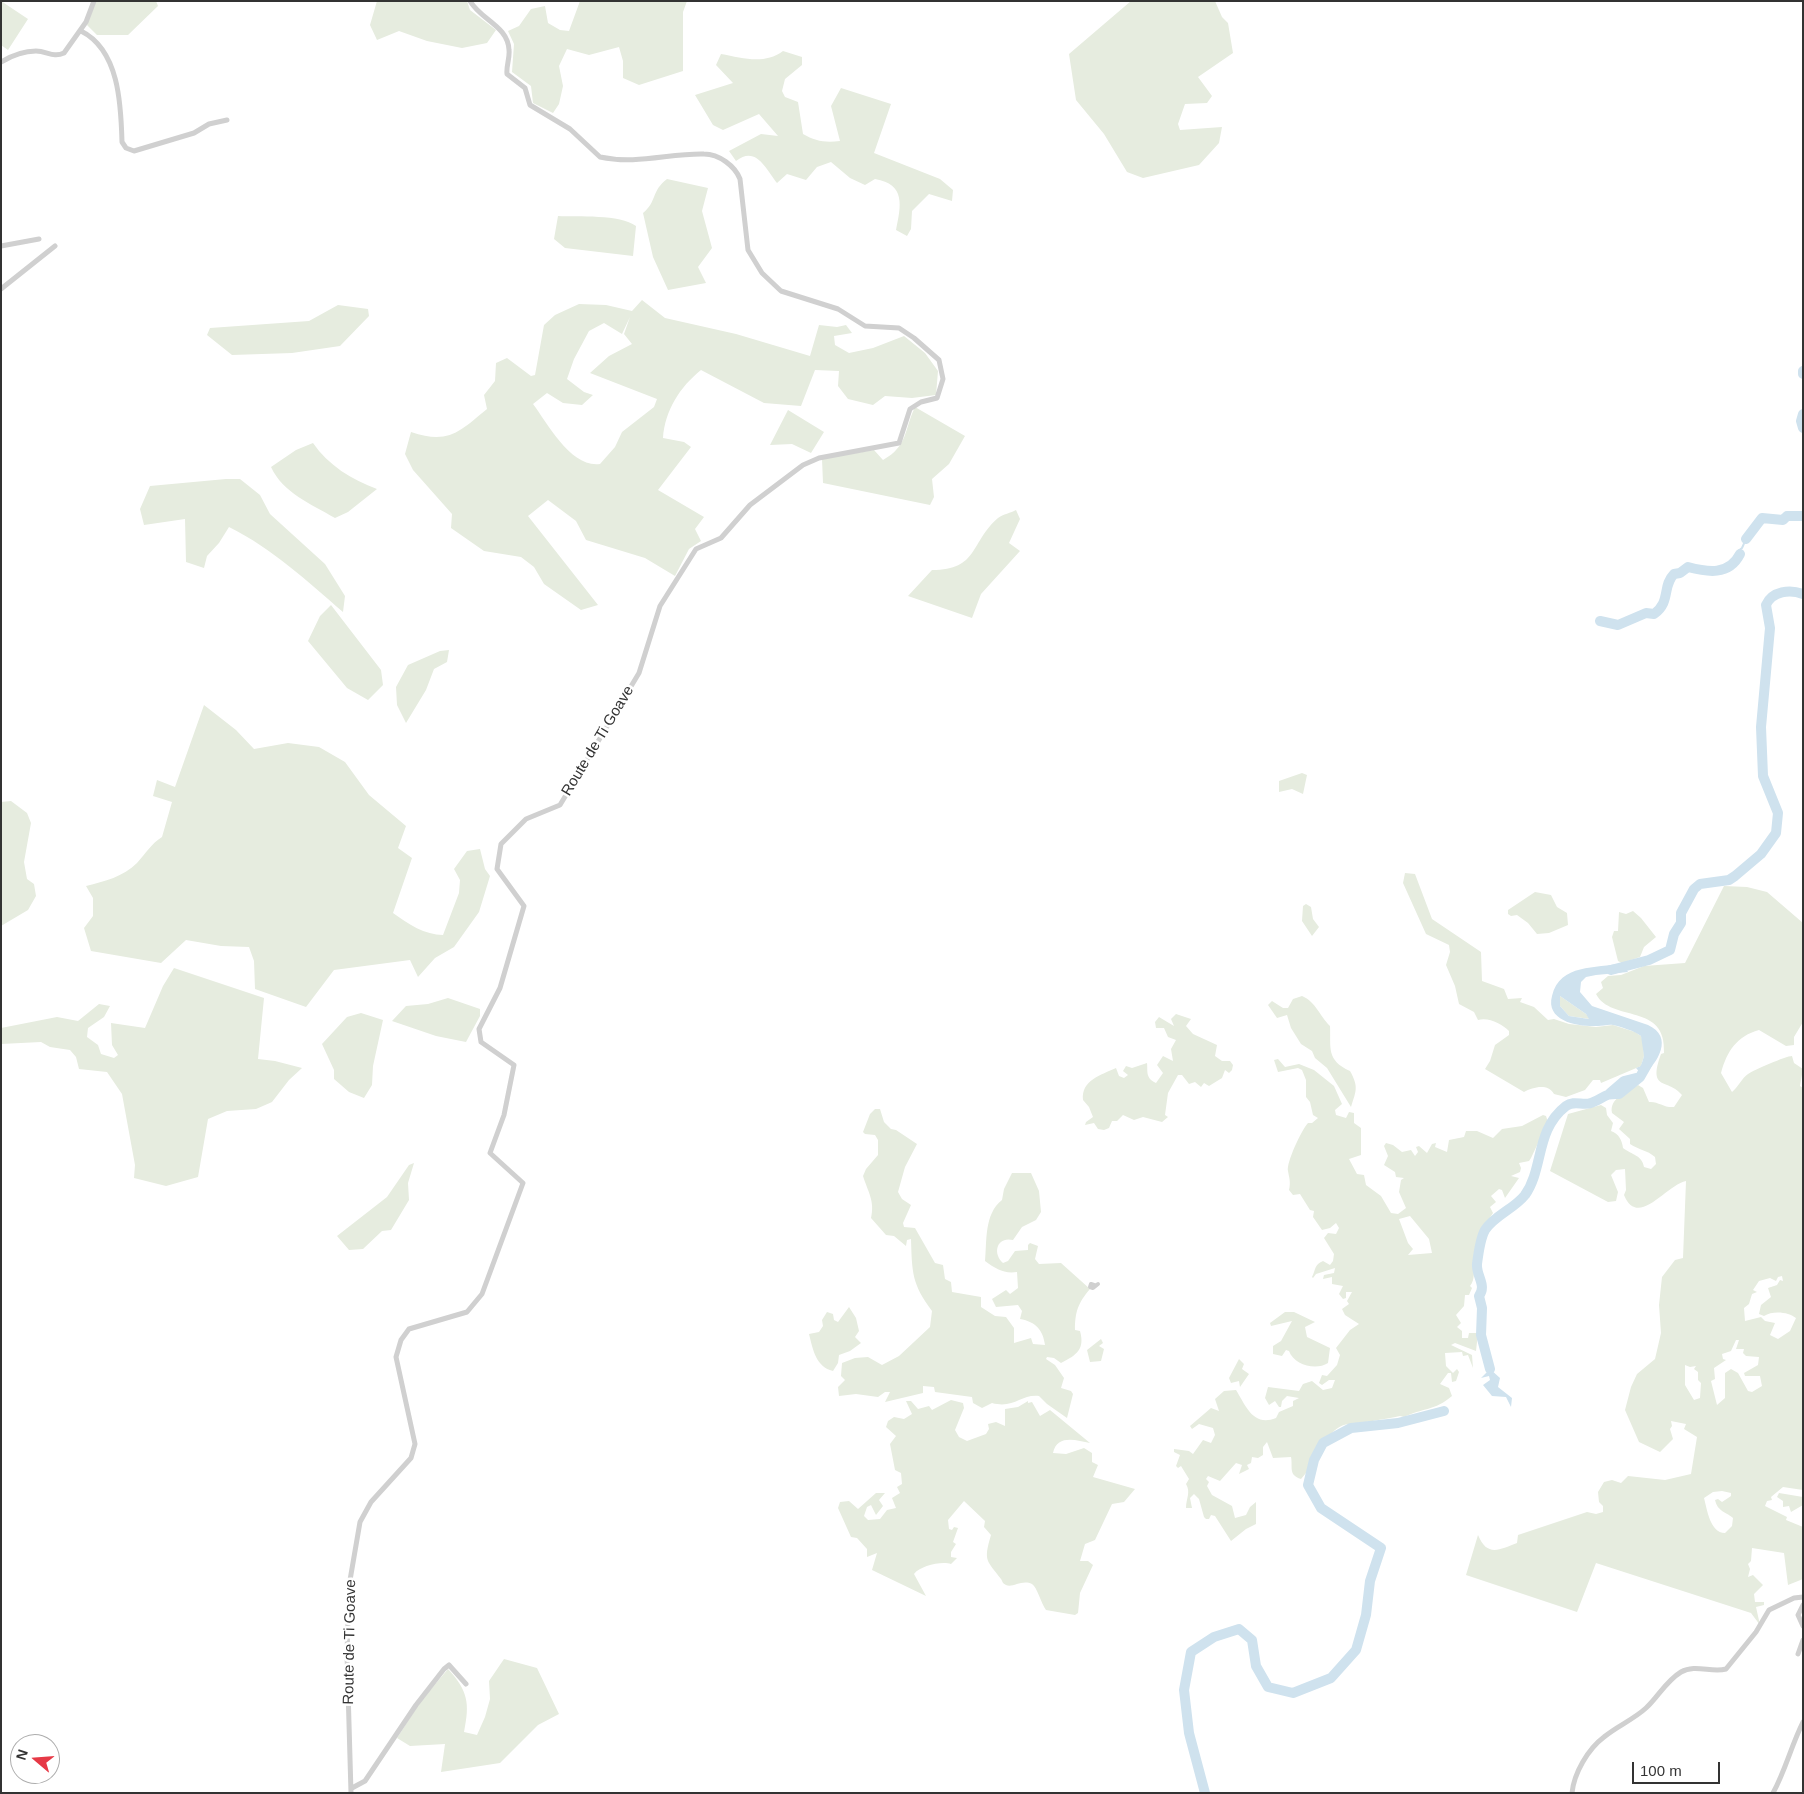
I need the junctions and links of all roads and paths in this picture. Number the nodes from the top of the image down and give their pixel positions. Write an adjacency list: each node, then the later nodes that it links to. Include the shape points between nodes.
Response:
1 (94, 1): 3 (street)
2 (470, 1): 17 (street, Route de Ti Goave, via 475,9 503,30 509,50 507,74 525,88 530,105 570,129 600,157 658,159 706,154 732,165 740,179 748,250 762,273 781,292 838,309 865,326 898,328 939,360 943,379 937,398 910,409 899,443 819,458 803,465 750,505 721,538 696,549 660,606 639,672 560,805 526,819 501,844 497,869 524,906 500,988 479,1029 481,1042 514,1065 504,1116 490,1153 523,1183 482,1294 467,1312 409,1329 401,1340 396,1357 416,1444 411,1458 371,1502 360,1522 349,1586 348,1615)
3 (81, 31): 4 (street, via 64,53 49,55 38,50); 5 (street, via 92,36 115,76 122,142 126,148 134,151)
4 (1, 62)
5 (227, 120)
6 (38, 239): 7 (street)
7 (1, 246)
8 (55, 246): 9 (street)
9 (1, 289)
10 (1803, 1597): 18 (street, via 1768,1610 1756,1632 1726,1669 1682,1671 1667,1683 1646,1708 1604,1737 1579,1769)
11 (1803, 1605): 12 (street, via 1798,1615)
12 (1803, 1626)
13 (1803, 1640): 14 (street)
14 (1798, 1654)
15 (466, 1684): 17 (street, via 449,1665 444,1669 364,1781)
16 (1803, 1722): 19 (street)
17 (352, 1790)
18 (1572, 1793)
19 (1774, 1793)

